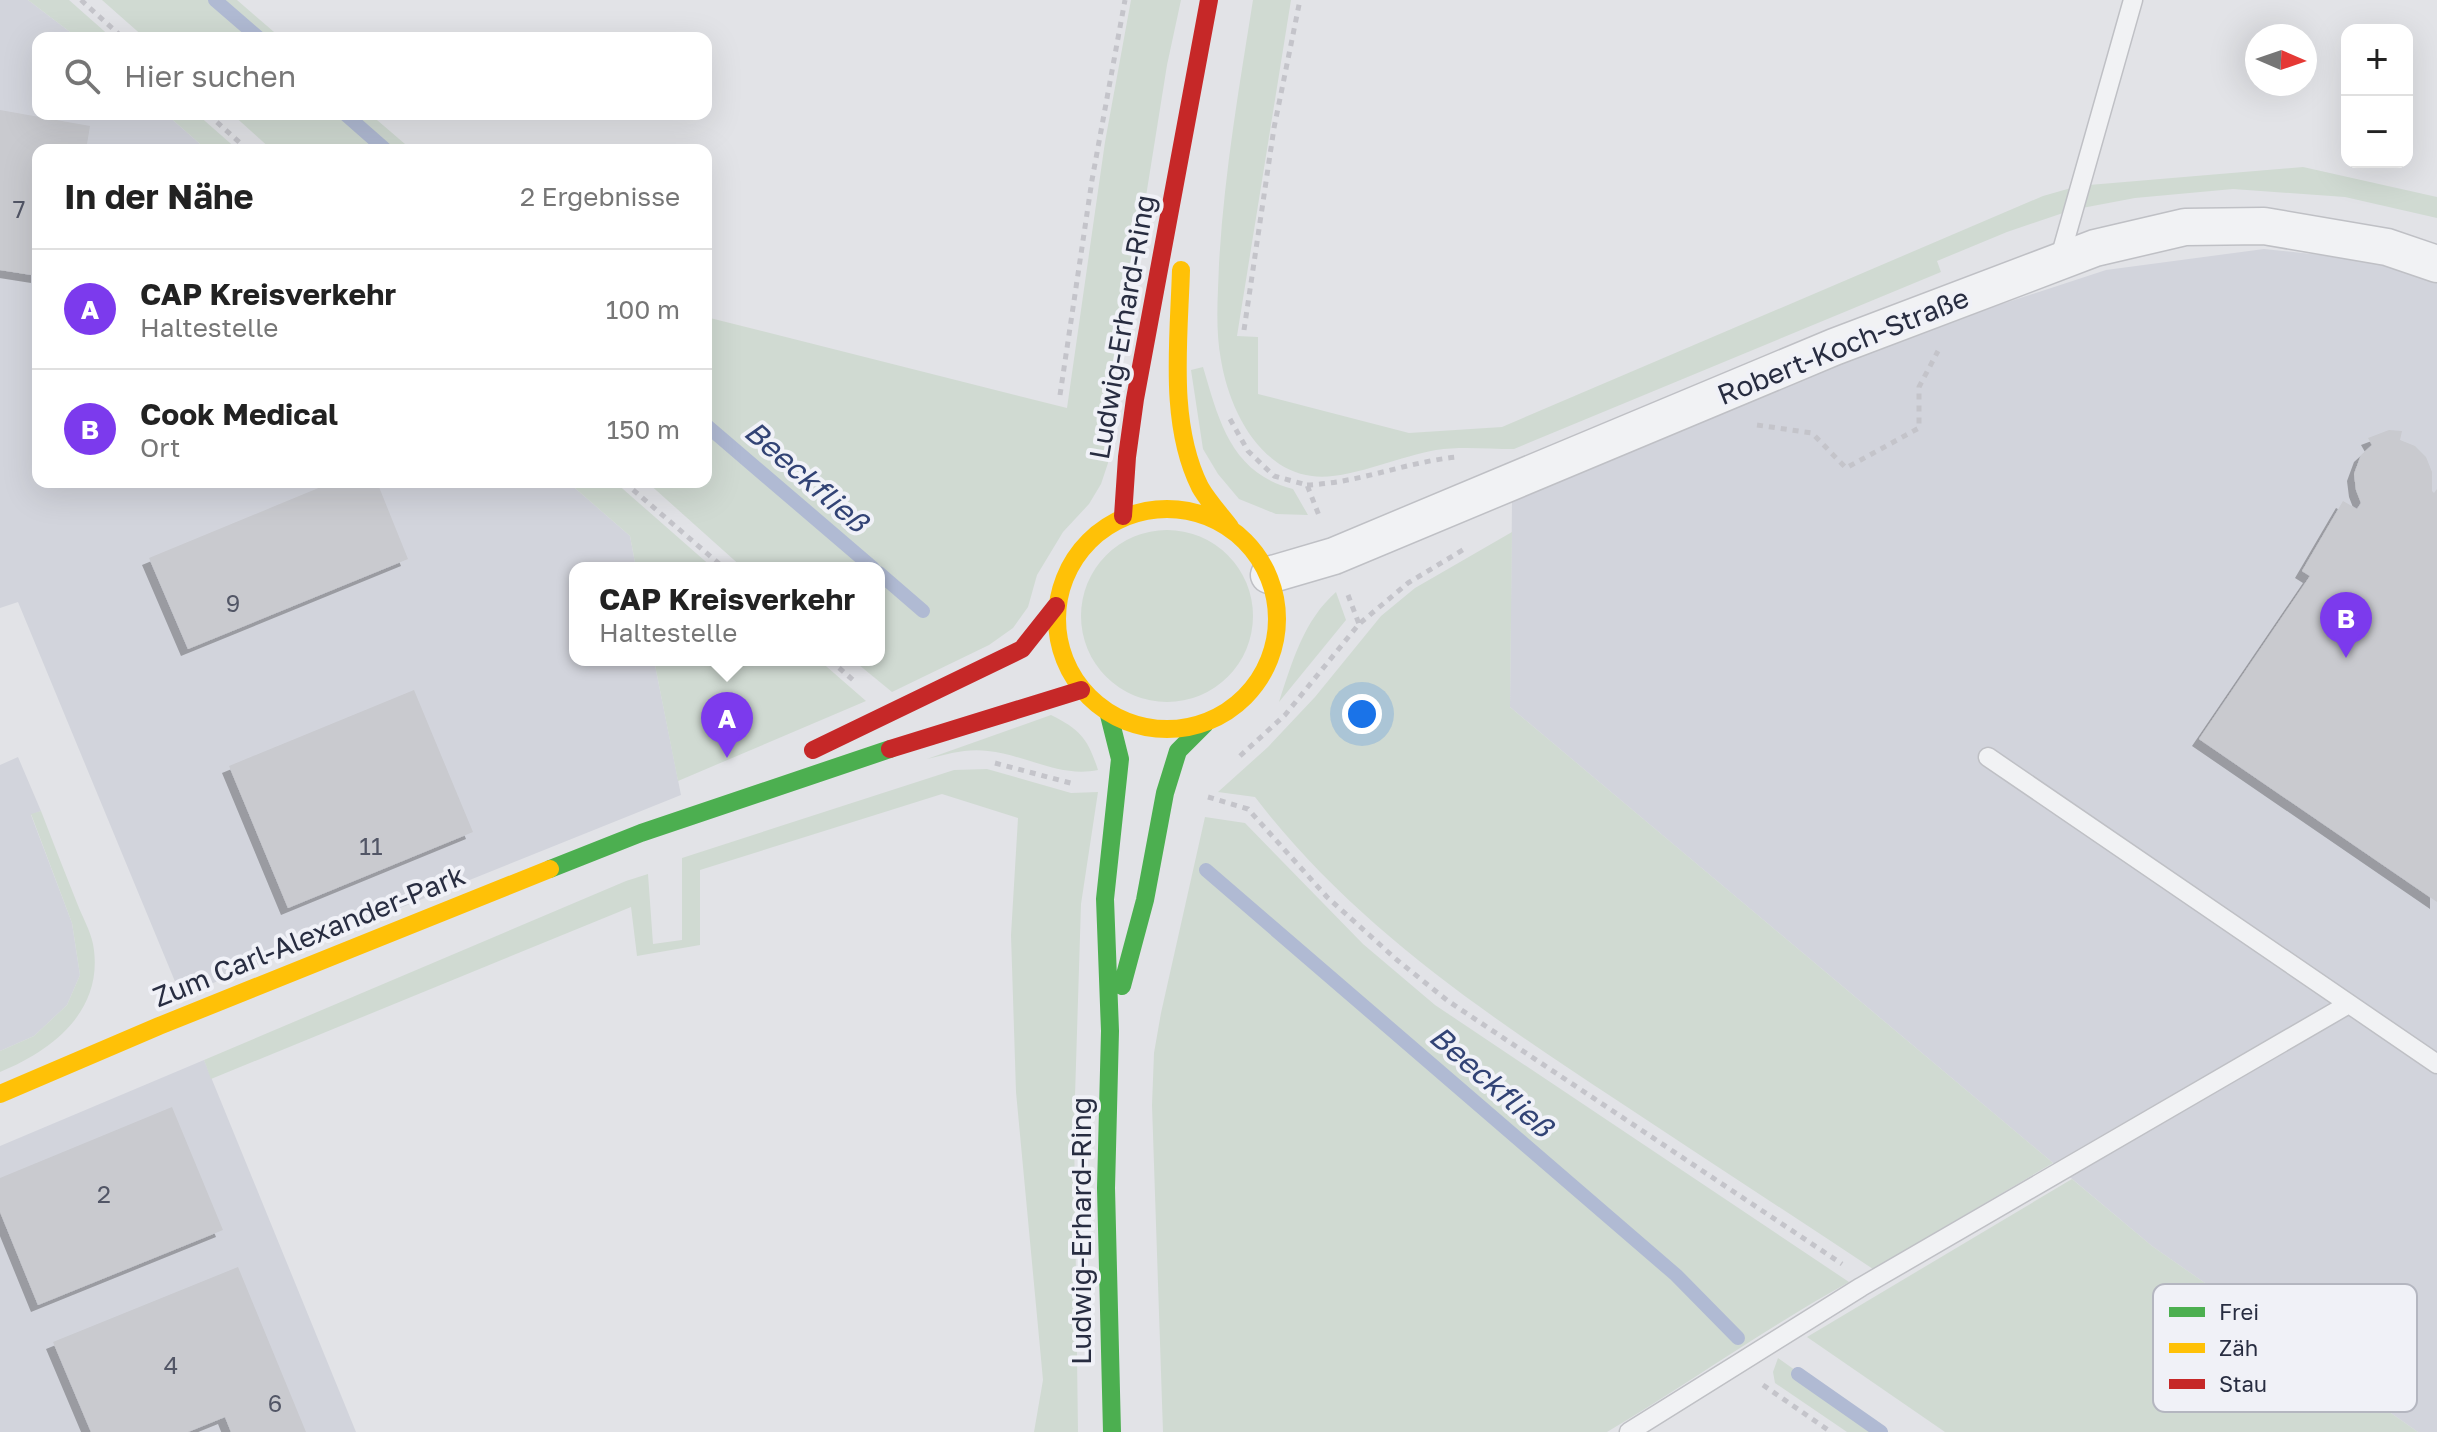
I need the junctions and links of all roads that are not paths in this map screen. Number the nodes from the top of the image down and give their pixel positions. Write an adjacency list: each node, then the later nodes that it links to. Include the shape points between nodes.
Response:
1 (1209, 0): 3 (main road, Ludwig-Erhard-Ring)
2 (2133, 0): 4 (lane)
3 (1184, 147): 6 (main road, Ludwig-Erhard-Ring, via 1141,369 1123,480); 7 (main road, Ludwig-Erhard-Ring, via 1179,377 1186,450 1199,485)
4 (2059, 261): 5 (street, Robert-Koch-Straße, via 2185,227 2264,226 2387,247); 8 (street, Robert-Koch-Straße, via 1834,347 1334,556)
5 (2437, 264)
6 (1123, 516): 7 (main road, via 1159,508 1196,512); 9 (main road, via 1077,552)
7 (1230, 527): 8 (main road)
8 (1269, 575): 12 (main road, via 1278,611 1274,646 1260,679 1236,706)
9 (1056, 606): 10 (main road, via 1060,651); 14 (main road, Zum Carl-Alexander-Park, via 1022,649)
10 (1081, 690): 11 (main road); 14 (main road, Zum Carl-Alexander-Park)
11 (1109, 715): 12 (main road, via 1140,727 1172,730); 16 (main road, Ludwig-Erhard-Ring, via 1120,759 1105,899)
12 (1205, 724): 16 (main road, Ludwig-Erhard-Ring, via 1178,751 1165,793 1145,900)
13 (1988, 757): 15 (lane)
14 (641, 833): 18 (main road, Zum Carl-Alexander-Park)
15 (2347, 1005): 17 (lane); 20 (lane, via 1861,1287)
16 (1110, 1031): 19 (main road, Ludwig-Erhard-Ring, via 1106,1188)
17 (2437, 1064)
18 (0, 1094)
19 (1112, 1432)
20 (1629, 1432)

